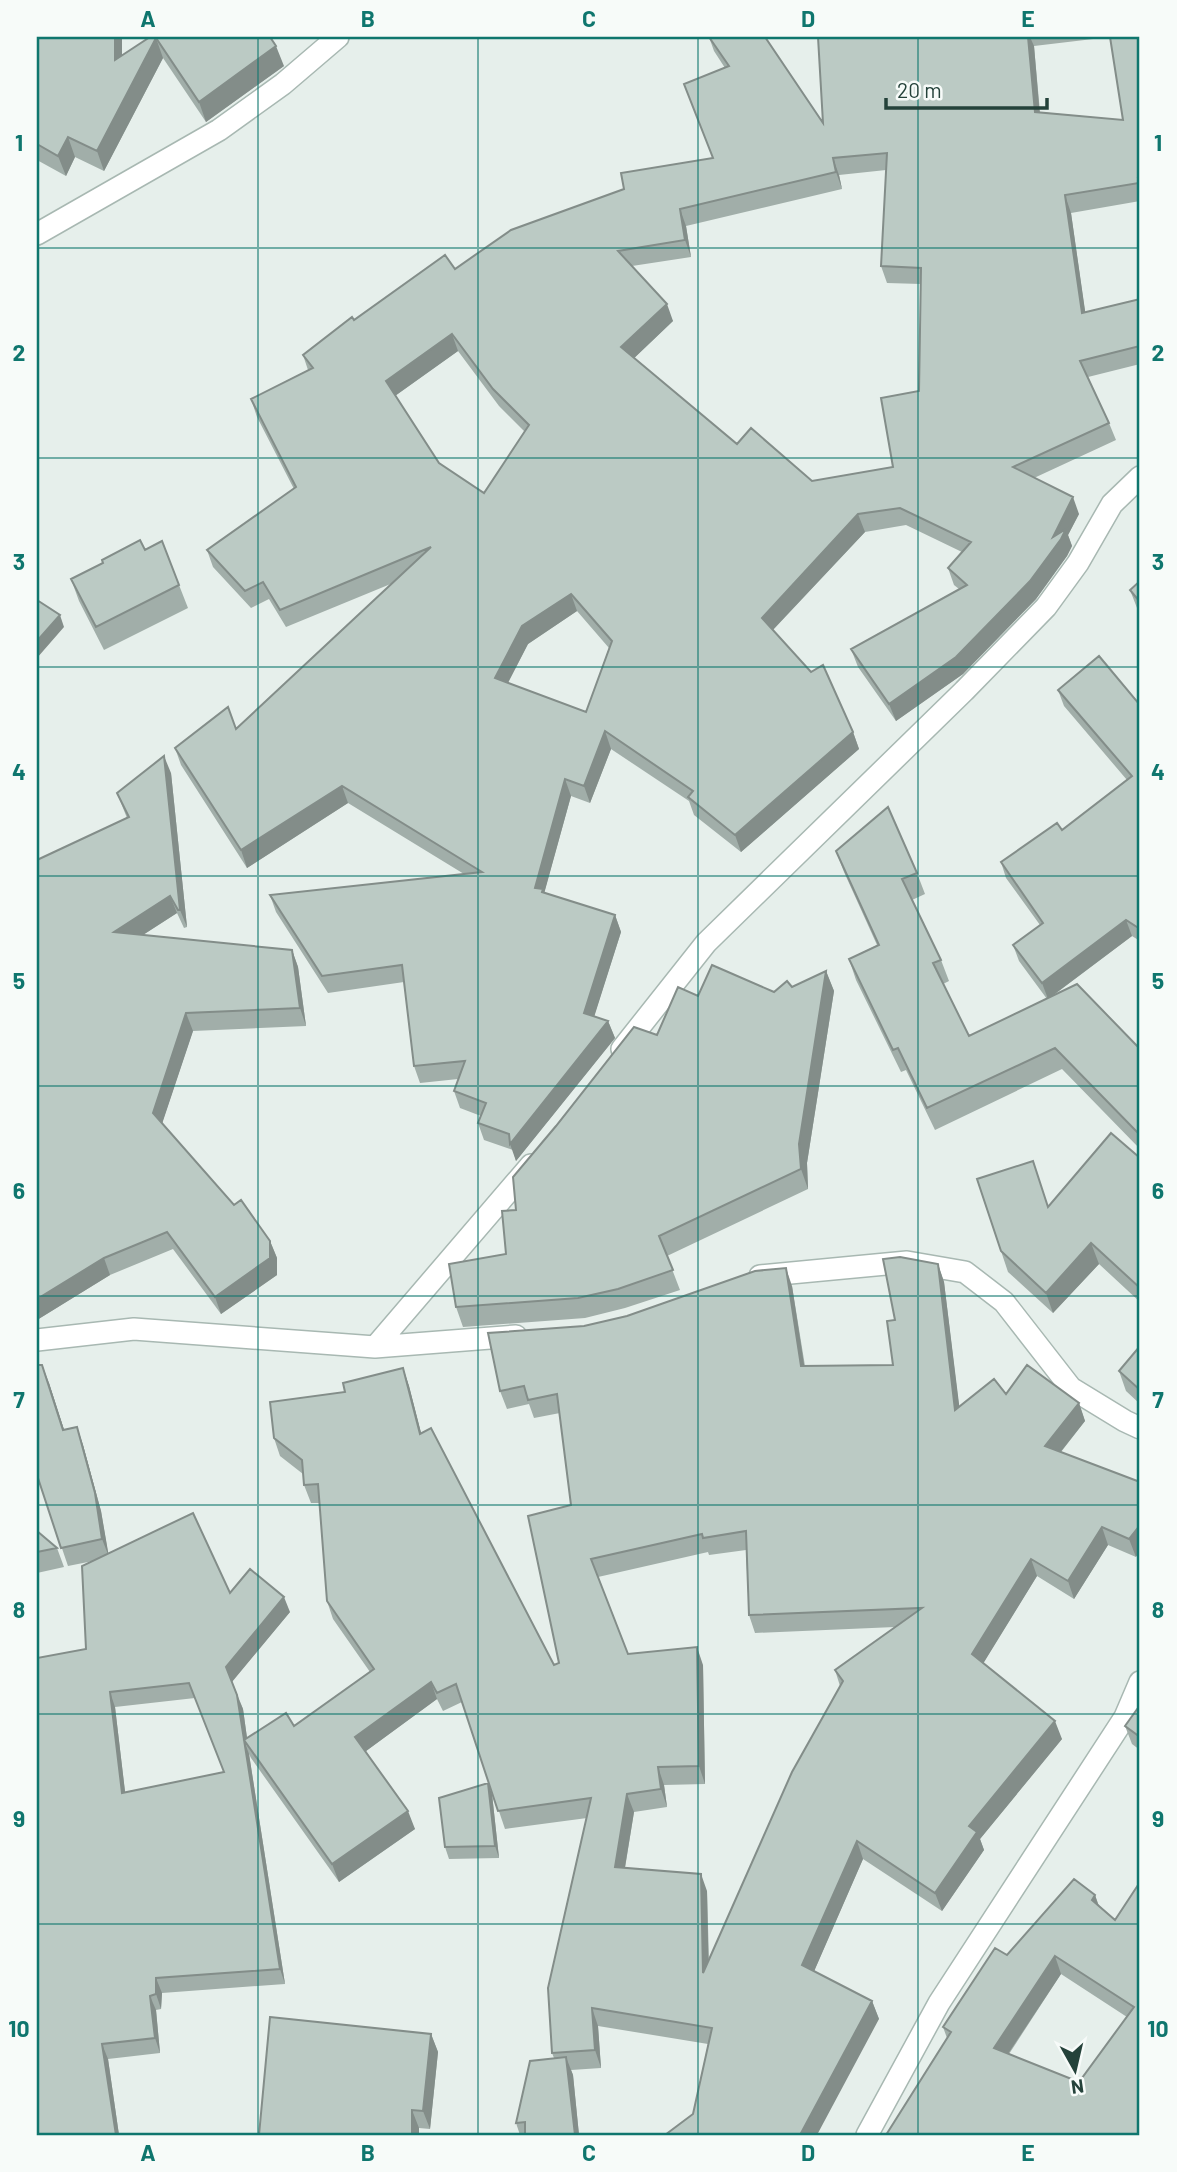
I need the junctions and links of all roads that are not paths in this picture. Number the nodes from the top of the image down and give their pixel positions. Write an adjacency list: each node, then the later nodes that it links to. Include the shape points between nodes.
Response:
1 (338, 37): 2 (street, via 219,130)
2 (37, 234)
3 (1140, 477): 4 (street, via 1112,504 1046,607 706,943)
4 (612, 1062)
5 (545, 1149): 9 (street)
6 (746, 1280): 10 (street, via 907,1262 965,1272 1004,1302 1071,1388)
7 (534, 1335): 9 (street)
8 (37, 1340): 9 (street, via 134,1329)
9 (375, 1347)
10 (1140, 1428)
11 (1140, 1682): 12 (street, via 1125,1717 939,2003)
12 (867, 2135)

